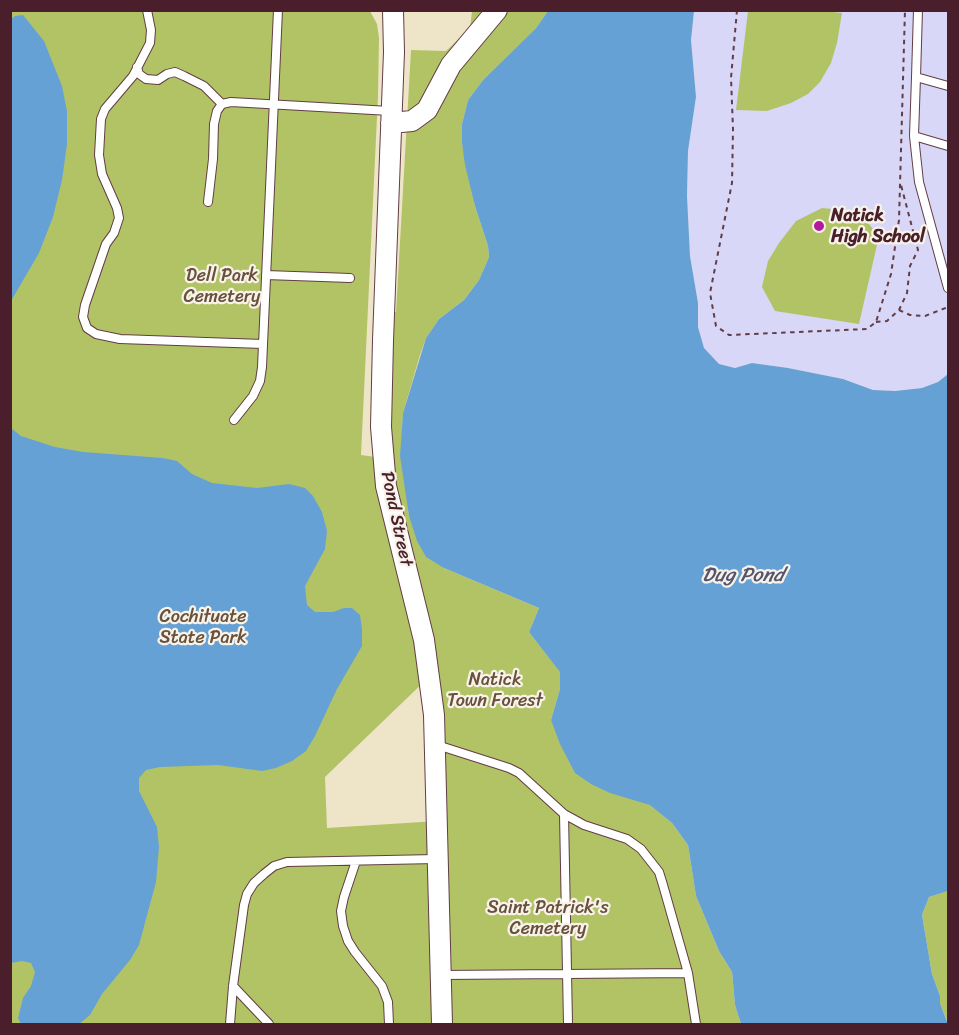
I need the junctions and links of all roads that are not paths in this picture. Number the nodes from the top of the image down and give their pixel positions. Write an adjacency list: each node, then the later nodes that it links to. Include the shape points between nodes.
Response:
1 (147, 10): 6 (lane, via 152,30 150,43)
2 (278, 10): 10 (lane)
3 (393, 10): 11 (street, Pond Street)
4 (497, 10): 11 (street, via 451,65 427,110 412,121)
5 (918, 10): 7 (lane)
6 (137, 67): 9 (lane, via 146,79 158,80 176,72 204,86); 18 (lane, via 100,119 102,174 119,218 85,305 83,317 87,328 120,339)
7 (916, 77): 8 (lane); 12 (lane)
8 (948, 86)
9 (222, 104): 10 (lane); 14 (lane, via 214,124)
10 (273, 104): 11 (lane); 15 (lane)
11 (391, 117): 20 (street, Pond Street, via 381,392 384,459 386,486 424,640)
12 (914, 136): 13 (lane); 17 (lane, via 919,182)
13 (948, 146)
14 (208, 202)
15 (266, 275): 16 (lane); 18 (lane)
16 (350, 278)
17 (948, 288)
18 (263, 344): 19 (lane, via 260,381)
19 (234, 420)
20 (436, 745): 21 (lane, via 519,773); 22 (street, Pond Street)
21 (564, 814): 24 (lane, via 627,839 651,860 659,872); 25 (lane)
22 (438, 859): 23 (lane); 26 (street, Pond Street)
23 (356, 861): 27 (lane, via 287,862 274,866 254,883 244,905); 30 (lane, via 341,911 343,926 355,952 382,986 388,1002)
24 (688, 973): 25 (lane); 33 (lane)
25 (567, 974): 26 (lane); 32 (lane)
26 (441, 975): 31 (street, Pond Street)
27 (232, 986): 28 (lane); 29 (lane)
28 (230, 1024)
29 (269, 1024)
30 (389, 1024)
31 (442, 1024)
32 (568, 1024)
33 (696, 1024)

